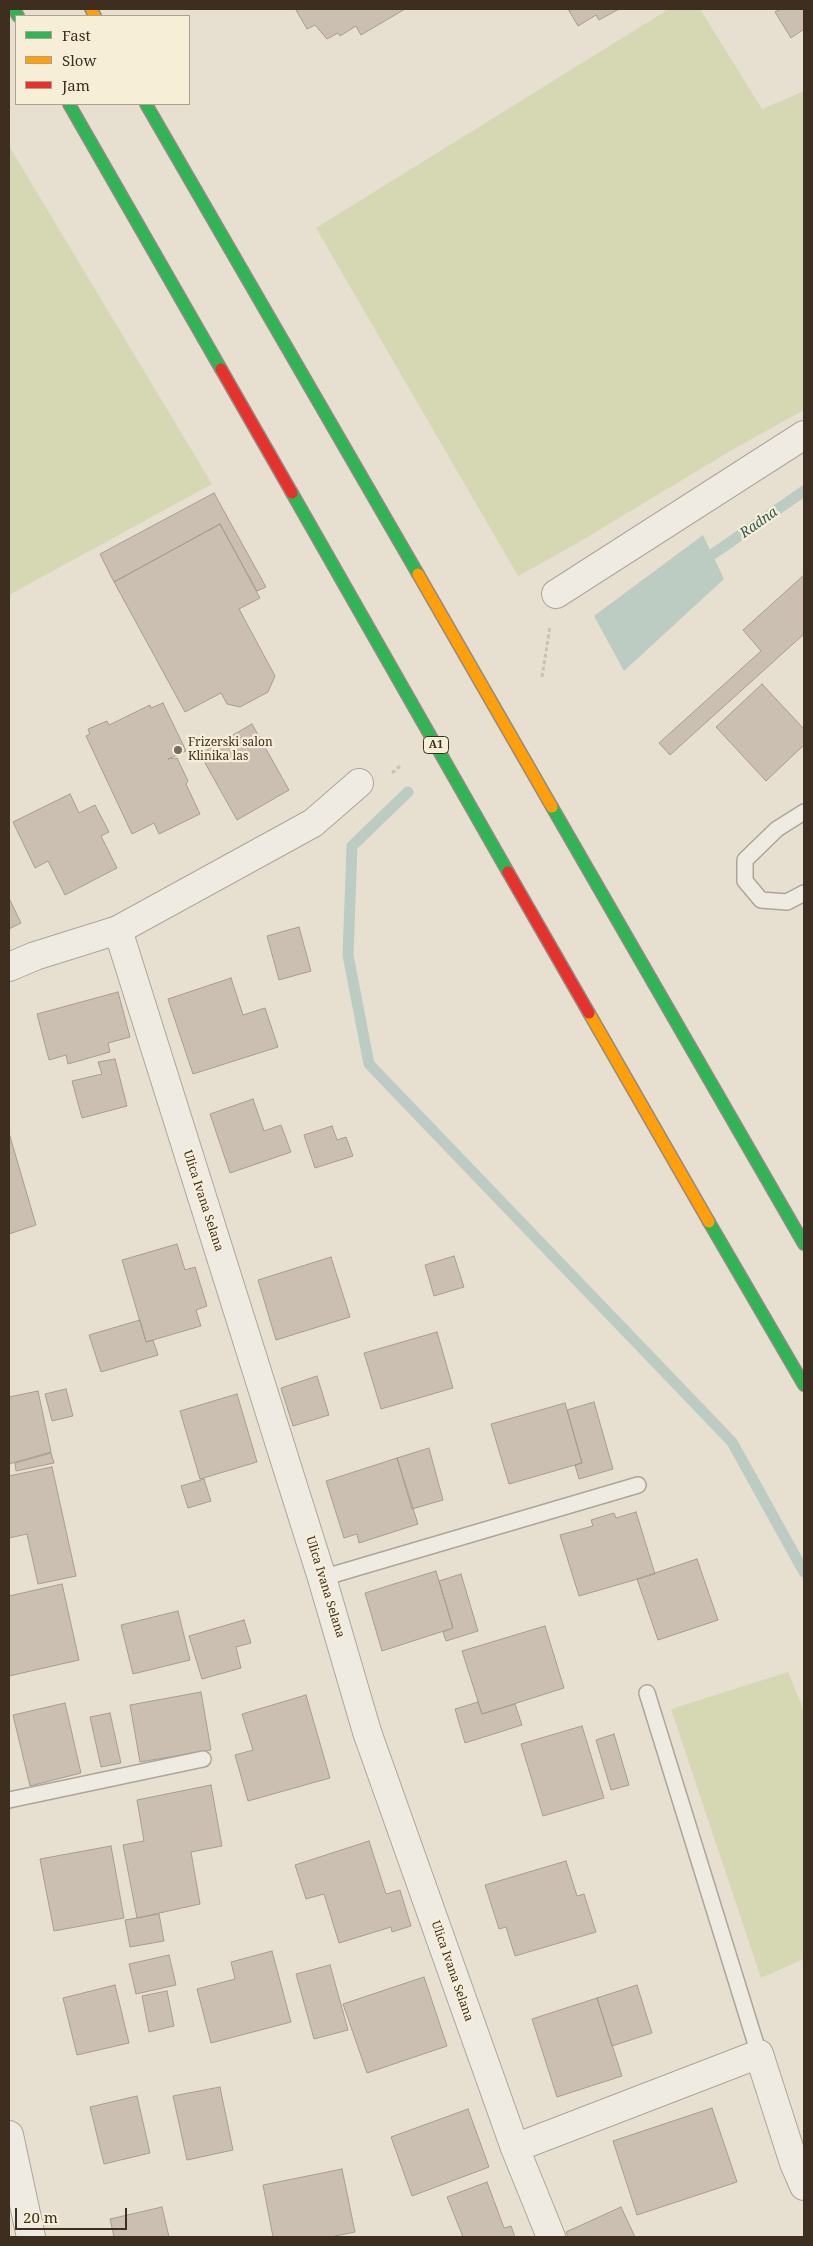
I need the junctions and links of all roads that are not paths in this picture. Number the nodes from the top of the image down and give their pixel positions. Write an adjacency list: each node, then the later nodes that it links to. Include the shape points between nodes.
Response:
1 (70, 105): 11 (highway, A1)
2 (147, 105): 10 (highway)
3 (804, 435): 4 (street)
4 (556, 594)
5 (359, 783): 8 (street, via 312,823)
6 (804, 812): 7 (lane, via 777,829 745,860 745,881 760,900 786,902)
7 (804, 893)
8 (118, 930): 9 (street); 13 (street, Ulica Ivana Selana)
9 (9, 967)
10 (804, 1244)
11 (804, 1384)
12 (638, 1485): 13 (lane)
13 (322, 1578): 19 (street, Ulica Ivana Selana, via 367,1732)
14 (647, 1693): 17 (lane)
15 (203, 1760): 16 (lane)
16 (9, 1800)
17 (759, 2054): 19 (street); 20 (street)
18 (9, 2141): 21 (street)
19 (515, 2148): 22 (street, Ulica Ivana Selana)
20 (804, 2186)
21 (31, 2237)
22 (551, 2237)

